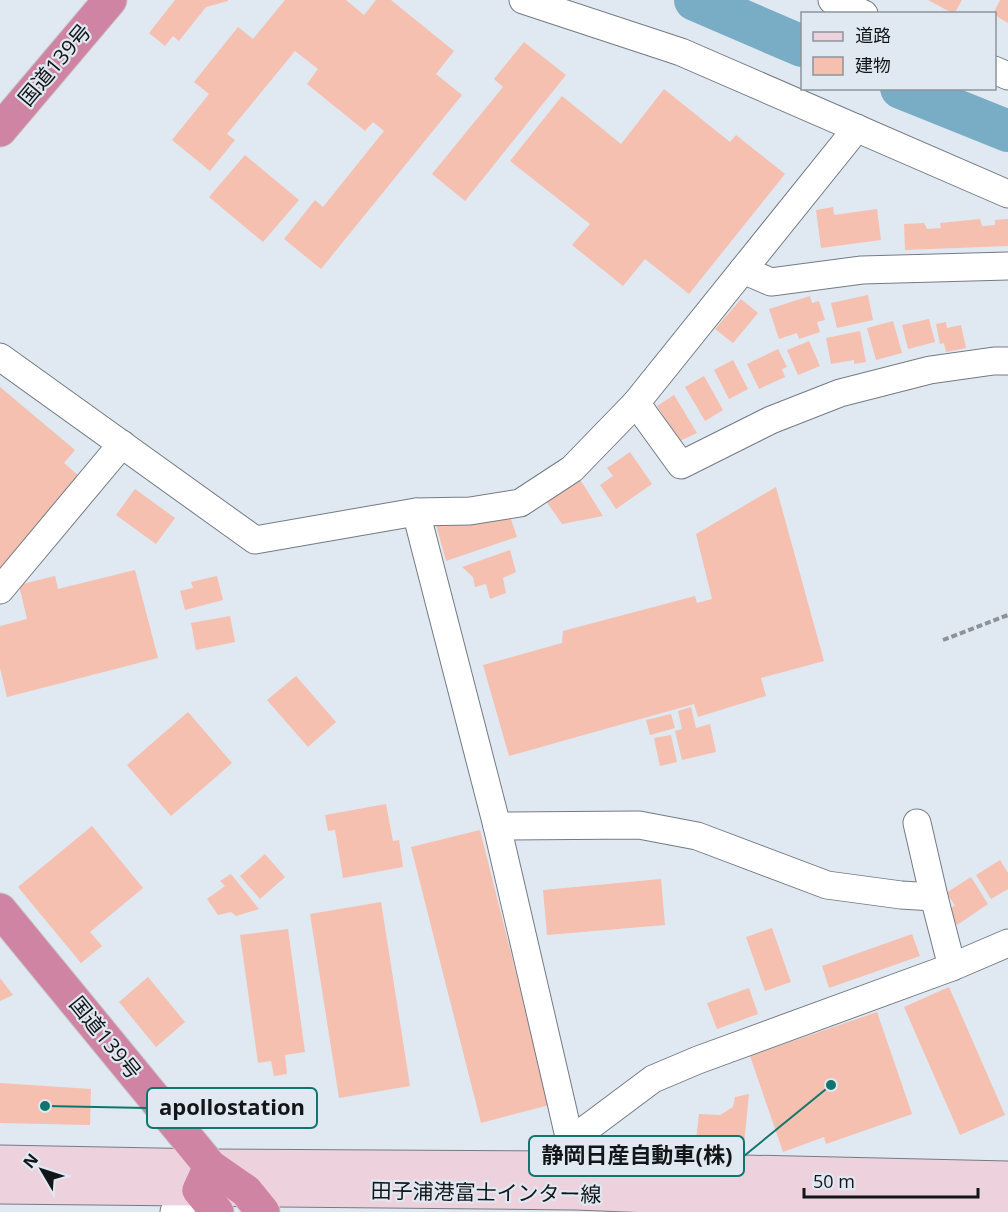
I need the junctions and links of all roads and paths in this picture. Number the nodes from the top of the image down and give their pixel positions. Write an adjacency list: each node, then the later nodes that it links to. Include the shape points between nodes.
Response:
1 (111, 0): 6 (highway, 国道139号)
2 (523, 0): 5 (street, via 681,52)
3 (832, 0): 4 (street)
4 (859, 12)
5 (857, 128): 7 (street); 9 (street)
6 (0, 130)
7 (1008, 194)
8 (1008, 266): 9 (street, via 862,270 771,282)
9 (743, 270): 12 (street)
10 (0, 357): 13 (street)
11 (1008, 361): 12 (street, via 930,370 840,393 771,420 681,465)
12 (636, 403): 14 (street, via 572,469 520,502 470,511)
13 (122, 444): 14 (street, via 255,540); 15 (street)
14 (416, 512): 19 (street)
15 (0, 590)
16 (1008, 615): 17 (path)
17 (943, 640)
18 (917, 823): 20 (street)
19 (497, 826): 20 (street, via 639,825 697,836 827,885); 25 (street)
20 (934, 897): 23 (street)
21 (0, 910): 28 (highway, 国道139号)
22 (1008, 943): 23 (street)
23 (952, 967): 25 (street, via 653,1079)
24 (0, 1162): 28 (main road, 田子浦港富士インター線)
25 (573, 1167): 26 (main road, 田子浦港富士インター線); 28 (main road, 田子浦港富士インター線); 29 (main road, 田子浦港富士インター線); 31 (main road, 田子浦港富士インター線)
26 (1008, 1178)
27 (0, 1187): 28 (main road, 田子浦港富士インター線)
28 (209, 1189): 29 (highway, 国道139号); 32 (street)
29 (255, 1201)
30 (1008, 1205): 31 (main road, 田子浦港富士インター線)
31 (751, 1206)
32 (174, 1212)

